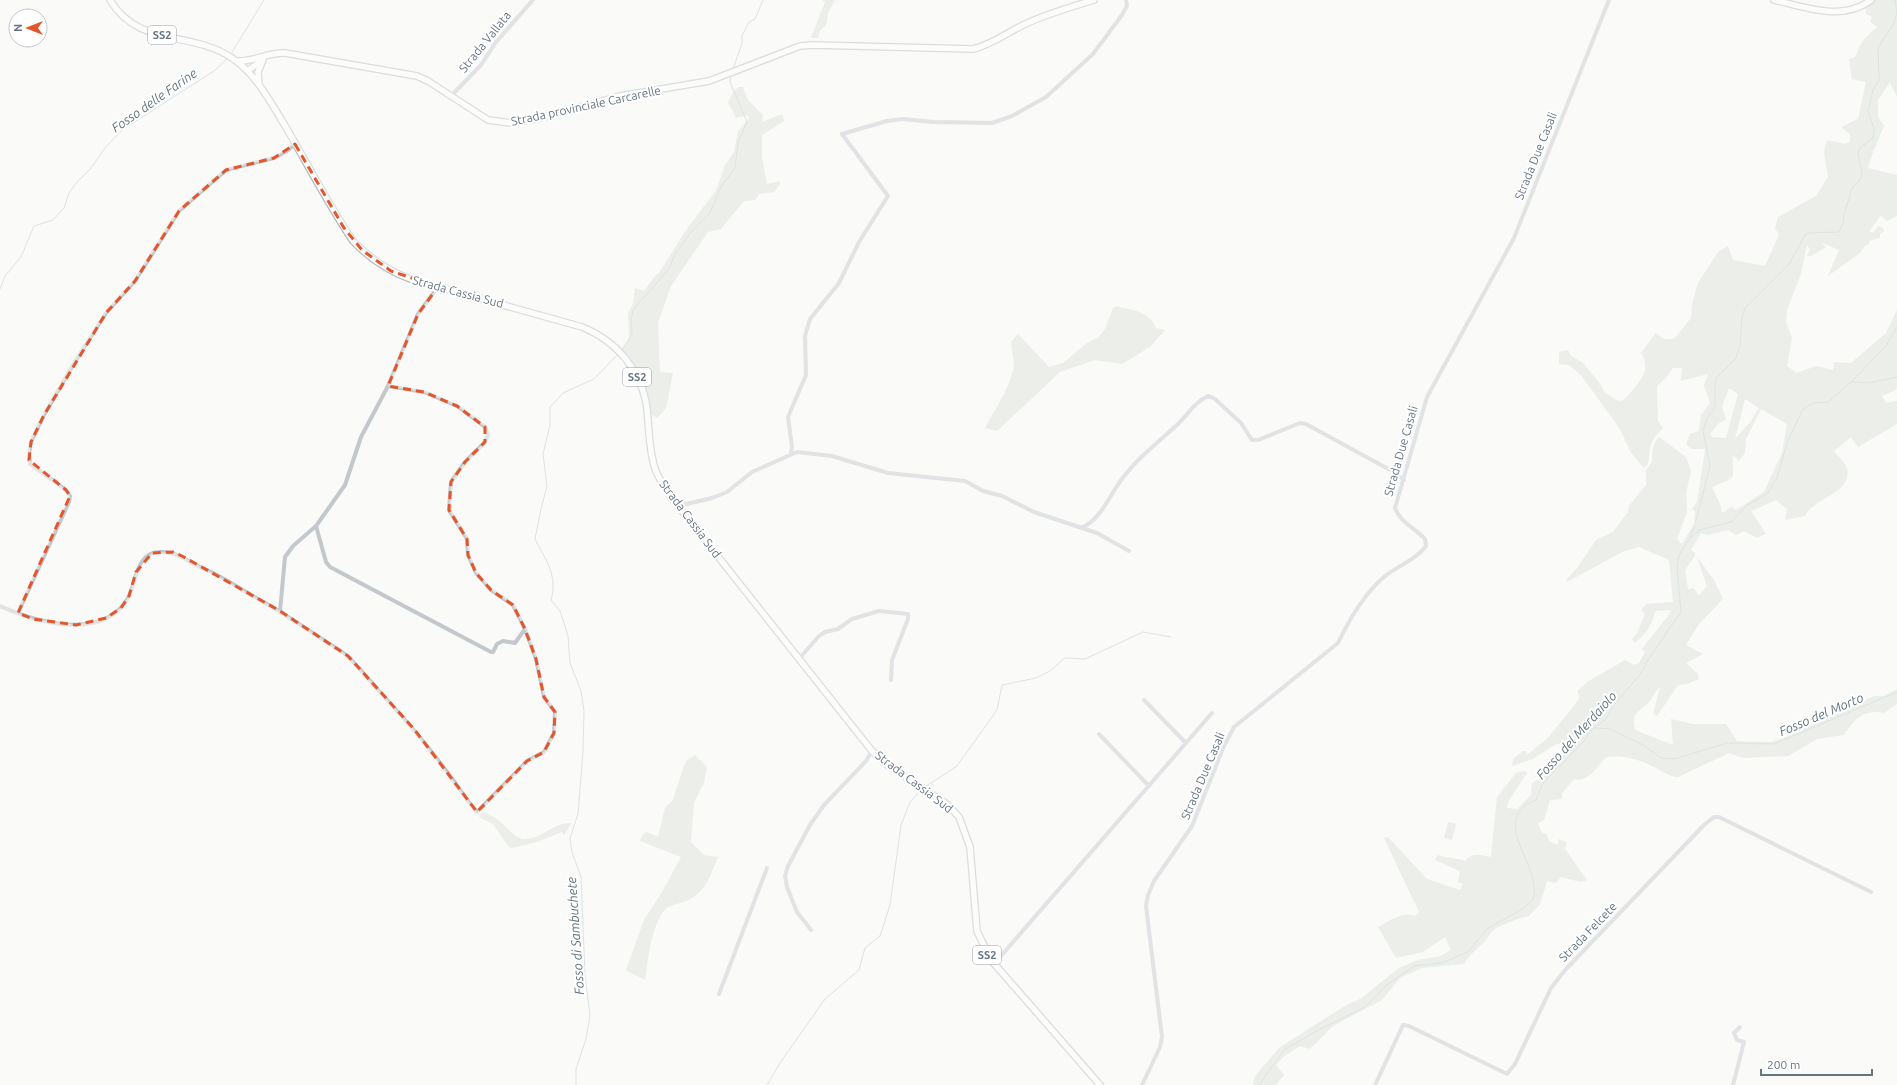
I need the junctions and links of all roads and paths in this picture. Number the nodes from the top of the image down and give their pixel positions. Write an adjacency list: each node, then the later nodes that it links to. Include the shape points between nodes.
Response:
1 (110, 0): 9 (main road, Strada Cassia Sud / SS2, via 121,15 134,26 151,33 195,42 226,54)
2 (533, 0): 12 (street, Strada Vallata, via 496,42 481,65)
3 (1094, 0): 12 (main road, Strada provinciale Carcarelle, via 1025,24 985,46 973,49 806,45 789,49 744,69 705,82 620,96 541,118 510,123 488,120)
4 (1126, 0): 16 (street, via 1127,6 1122,15 1093,54 1046,97 1012,116 992,123 903,119 886,121 842,134 888,196 859,242 842,277 808,322 805,336 806,375 788,417)
5 (1609, 0): 17 (street, Strada Due Casali, via 1514,238 1427,397)
6 (1774, 0): 7 (main road, via 1838,12 1856,8)
7 (1870, 0)
8 (260, 59): 9 (main road); 10 (main road); 11 (main road); 12 (main road, Strada provinciale Carcarelle, via 268,55 285,53 417,76)
9 (234, 60): 10 (main road, Strada Cassia Sud / SS2)
10 (247, 71): 11 (main road, Strada Cassia Sud / SS2)
11 (260, 88): 13 (main road, Strada Cassia Sud / SS2)
12 (451, 96)
13 (296, 144): 14 (main road, Strada Cassia Sud / SS2, via 344,228 362,250 391,271); 24 (street, via 274,158 226,170 183,207 135,280 106,313 74,363 44,415 31,442 29,454 30,464 66,490 70,496 69,502)
14 (438, 287): 15 (street, via 418,314); 18 (main road, Strada Cassia Sud / SS2, via 582,327 601,336 619,352 633,369 642,389 656,470 659,479)
15 (388, 386): 19 (street, via 362,437 345,485); 25 (street, via 424,392 457,406 485,427 488,435 485,442 461,466 451,482 449,510 467,539 468,555 476,573 491,590 513,605)
16 (791, 454): 18 (street, via 752,472 727,492); 20 (street, via 797,452 832,456 888,473 965,481 1034,512)
17 (1404, 480): 20 (street, via 1306,424 1300,423 1258,440 1252,440 1242,423 1215,399 1208,396 1146,452 1122,478 1089,524); 41 (street, Strada Due Casali, via 1396,501 1397,514 1425,539 1426,546 1415,557 1382,578 1347,625 1338,643 1234,728 1224,746 1192,826 1148,895 1146,906 1161,1042)
18 (678, 506): 26 (main road, Strada Cassia Sud / SS2)
19 (316, 526): 23 (street, via 293,546 285,557); 25 (street, via 326,562 330,566 491,652 503,641 515,643)
20 (1081, 528): 21 (street, via 1102,536)
21 (1128, 551)
22 (0, 606): 24 (street)
23 (280, 611): 24 (street, via 224,577 197,566 173,552 152,553 136,572 129,596 121,608 106,618 76,625 33,619); 25 (street, via 348,656 414,729 477,812 527,761 544,752 554,733 555,712 544,697 536,659)
24 (18, 613)
25 (525, 628)
26 (799, 659): 27 (street, via 819,636 829,630 838,629 852,619 879,611 908,614 892,660); 32 (main road, Strada Cassia Sud / SS2)
27 (891, 680)
28 (1144, 700): 31 (street)
29 (1212, 713): 31 (street)
30 (1099, 734): 33 (street)
31 (1186, 744): 33 (street)
32 (872, 751): 36 (street, via 866,761 824,804 788,866 787,887 797,912); 37 (main road, Strada Cassia Sud / SS2, via 887,765 953,810 959,818 970,847 977,930)
33 (1149, 786): 37 (street)
34 (767, 868): 38 (street)
35 (1871, 892): 42 (street, Strada Felcete, via 1719,817 1714,817 1566,969 1551,988 1515,1064 1507,1074 1403,1025)
36 (811, 930)
37 (994, 964): 40 (main road, Strada Cassia Sud / SS2)
38 (719, 994)
39 (1740, 1027): 43 (street, via 1734,1033 1737,1040 1744,1042)
40 (1100, 1085)
41 (1142, 1085)
42 (1375, 1085)
43 (1733, 1085)

